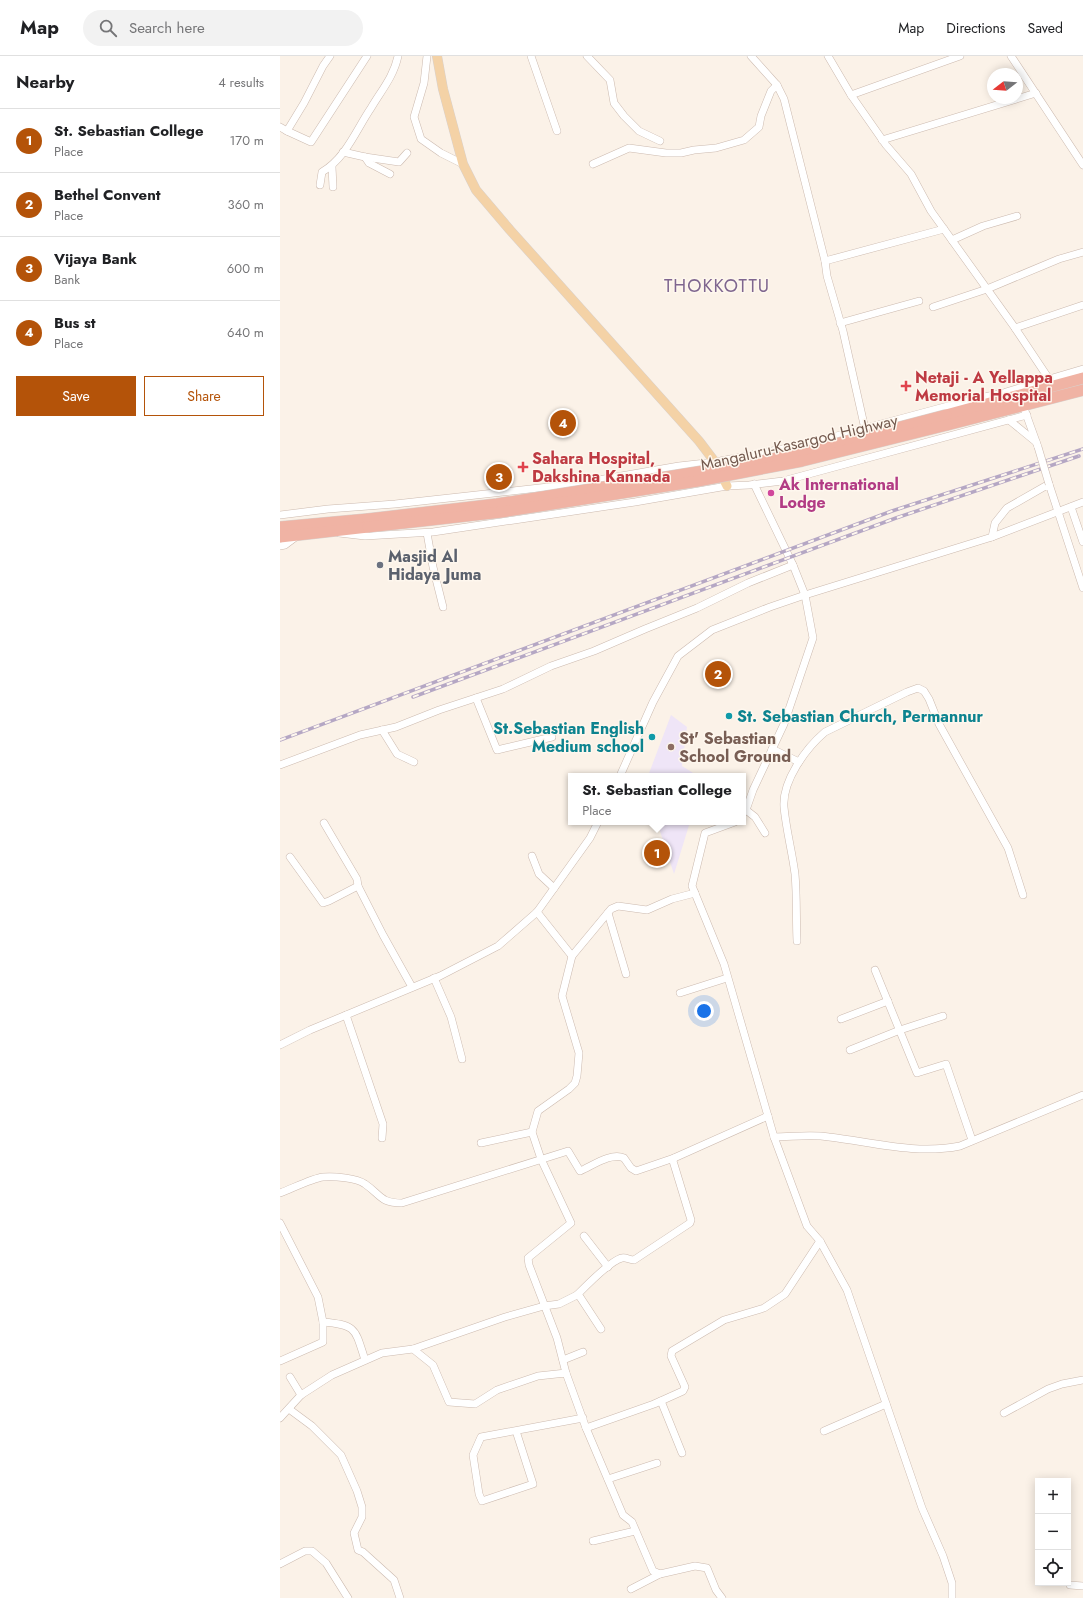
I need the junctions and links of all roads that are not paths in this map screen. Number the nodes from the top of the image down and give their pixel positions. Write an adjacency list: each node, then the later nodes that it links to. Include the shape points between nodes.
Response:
1 (330, 56): 16 (street)
2 (367, 56): 16 (street, via 311,142)
3 (398, 56): 20 (street, via 395,70)
4 (427, 56): 23 (street, via 424,83 414,117 421,139)
5 (437, 56): 23 (main road)
6 (531, 56): 17 (street)
7 (587, 56): 19 (street, via 610,80 614,103 624,116 639,131)
8 (750, 56): 12 (street)
9 (828, 56): 14 (street)
10 (960, 56): 14 (street)
11 (1011, 56): 13 (street)
12 (777, 86): 24 (street, via 772,88 759,127 744,140 716,148 681,153 629,148); 34 (street, via 784,99)
13 (1036, 93): 18 (street); 25 (street)
14 (851, 95): 18 (street)
15 (280, 127): 16 (street)
16 (287, 131)
17 (557, 131)
18 (882, 140): 31 (street, via 910,174)
19 (660, 141)
20 (343, 152): 22 (street); 26 (street)
21 (407, 153): 22 (street, via 400,162)
22 (365, 157): 27 (street, via 369,163)
23 (463, 164): 50 (main road, via 476,190)
24 (593, 164)
25 (1083, 165)
26 (332, 166): 28 (street, via 322,172); 29 (street)
27 (390, 174)
28 (320, 186)
29 (333, 187)
30 (1017, 216): 32 (street, via 983,226)
31 (944, 230): 32 (street); 34 (street)
32 (952, 240): 35 (street)
33 (1083, 252): 35 (street)
34 (825, 261): 39 (street)
35 (986, 289): 38 (street); 40 (street)
36 (919, 301): 39 (street)
37 (1083, 305): 40 (street)
38 (933, 306)
39 (840, 323): 48 (street)
40 (1015, 328): 43 (street)
41 (1083, 369): 43 (street)
42 (1083, 378): 43 (highway, Mangaluru-Kasargod Highway)
43 (1051, 382): 45 (street); 46 (highway, Mangaluru-Kasargod Highway)
44 (1083, 390): 46 (highway, Mangaluru-Kasargod Highway)
45 (1004, 393): 46 (street); 48 (street, via 944,406)
46 (1023, 406): 47 (street); 49 (street); 58 (highway, Mangaluru-Kasargod Highway, bridge, via 946,420 802,461 698,481 502,512)
47 (1009, 420): 49 (street); 51 (street, via 815,473 782,481)
48 (866, 429): 50 (street, via 803,446)
49 (1037, 445): 52 (street, bridge)
50 (715, 462): 53 (main road); 57 (street, via 575,484)
51 (754, 484): 53 (street); 67 (street)
52 (1049, 484): 56 (street); 63 (street, via 1007,508 995,523)
53 (726, 486): 61 (street)
54 (1083, 502): 55 (street)
55 (1071, 507): 56 (street); 65 (street)
56 (1059, 512): 63 (street); 68 (street)
57 (280, 515)
58 (368, 523): 59 (highway, Mangaluru-Kasargod Highway); 60 (highway, Mangaluru-Kasargod Highway)
59 (280, 528)
60 (331, 531): 61 (street, via 365,536); 62 (highway, Mangaluru-Kasargod Highway)
61 (427, 533): 70 (street)
62 (299, 535): 64 (highway, Mangaluru-Kasargod Highway); 66 (street)
63 (992, 537): 69 (street)
64 (280, 538)
65 (1083, 542)
66 (280, 546)
67 (793, 565): 69 (street); 71 (street, via 697,608)
68 (1083, 588)
69 (805, 595): 74 (street, via 813,638 784,724); 78 (street, via 770,606 712,630 678,656 653,702)
70 (443, 607)
71 (476, 698): 72 (street); 73 (street, via 497,750)
72 (382, 730): 75 (street, via 397,754); 77 (street, via 360,735)
73 (552, 737)
74 (772, 749): 76 (street); 79 (street)
75 (414, 762)
76 (799, 762): 90 (street, via 816,739 825,732 907,692 918,688 924,690 939,724 1008,848); 93 (street, via 786,789 784,806 795,874)
77 (280, 766)
78 (621, 773)
79 (746, 806)
80 (746, 812): 84 (street, via 755,817)
81 (324, 823): 87 (street)
82 (596, 825): 88 (street)
83 (727, 825): 89 (street, via 705,833 692,886)
84 (765, 833)
85 (532, 856): 88 (street, via 539,874)
86 (290, 857): 87 (street, via 323,903)
87 (358, 886): 99 (street)
88 (554, 888): 91 (street)
89 (695, 893): 92 (street, via 672,899 647,910 618,906); 98 (street, via 724,964)
90 (1023, 895)
91 (537, 912): 94 (street); 97 (street, via 498,946)
92 (608, 913): 94 (street); 96 (street)
93 (797, 941)
94 (572, 956): 111 (street, via 562,996 579,1053 577,1076 569,1089 538,1111)
95 (875, 970): 101 (street)
96 (626, 974)
97 (434, 978): 99 (street); 108 (street, via 451,1017)
98 (727, 978): 100 (street); 110 (street)
99 (412, 988): 102 (street)
100 (680, 993)
101 (888, 1001): 104 (street); 105 (street)
102 (346, 1015): 106 (street); 113 (street, via 384,1124)
103 (943, 1016): 105 (street)
104 (841, 1019)
105 (900, 1030): 107 (street); 114 (street, via 917,1073 946,1064)
106 (280, 1045)
107 (850, 1050)
108 (462, 1059)
109 (1083, 1095): 114 (street)
110 (768, 1116): 112 (street); 116 (street)
111 (532, 1132): 115 (street); 117 (street)
112 (774, 1137): 114 (street, via 827,1136 921,1149 960,1146); 121 (street, via 808,1226)
113 (382, 1138)
114 (972, 1140)
115 (481, 1143)
116 (674, 1158): 117 (street, via 636,1172 621,1157 607,1159 580,1171 568,1151); 122 (street, via 691,1221 634,1260 622,1258)
117 (541, 1159): 118 (street, via 402,1203 384,1201 356,1179 323,1177); 124 (street, via 571,1223 528,1258)
118 (280, 1193)
119 (280, 1223): 125 (street, via 318,1297)
120 (584, 1236): 122 (street)
121 (820, 1241): 136 (street, via 785,1294 764,1308 724,1320 672,1351 671,1356 685,1387 683,1391); 137 (street, via 847,1290)
122 (608, 1267): 123 (street)
123 (577, 1295): 124 (street, via 559,1304); 126 (street)
124 (544, 1306): 127 (street); 130 (street)
125 (323, 1322): 129 (street, via 340,1323 353,1330); 131 (street, via 323,1342)
126 (601, 1329)
127 (413, 1349): 129 (street, via 382,1353); 132 (street, via 433,1365 449,1402 475,1404 497,1390 538,1376)
128 (583, 1352): 130 (street)
129 (365, 1360): 135 (street, via 332,1375)
130 (563, 1360): 132 (street)
131 (280, 1361)
132 (566, 1373): 141 (street)
133 (290, 1377): 135 (street)
134 (1083, 1380): 139 (street, via 1048,1389)
135 (300, 1395): 138 (street)
136 (661, 1401): 142 (street); 145 (street)
137 (886, 1404): 144 (street); 158 (street, via 922,1508 952,1582)
138 (289, 1409): 140 (street); 156 (street, via 312,1426 341,1455 362,1507 362,1517 354,1532 358,1550 394,1580)
139 (1004, 1413)
140 (280, 1418)
141 (583, 1418): 142 (street); 143 (street)
142 (586, 1428): 147 (street)
143 (516, 1431): 143 (street, via 533,1484 482,1501 473,1455 481,1437)
144 (824, 1432)
145 (682, 1453)
146 (657, 1463): 147 (street)
147 (608, 1479): 148 (street, via 623,1515 632,1522)
148 (636, 1530): 149 (street); 151 (street, via 653,1571)
149 (593, 1541)
150 (280, 1564): 155 (street, via 305,1551 312,1551 326,1563)
151 (660, 1574): 154 (street); 157 (street, via 695,1566 707,1568)
152 (1071, 1585): 153 (street)
153 (1083, 1586)
154 (631, 1589)
155 (348, 1598)
156 (400, 1598)
157 (722, 1598)
158 (952, 1598)

